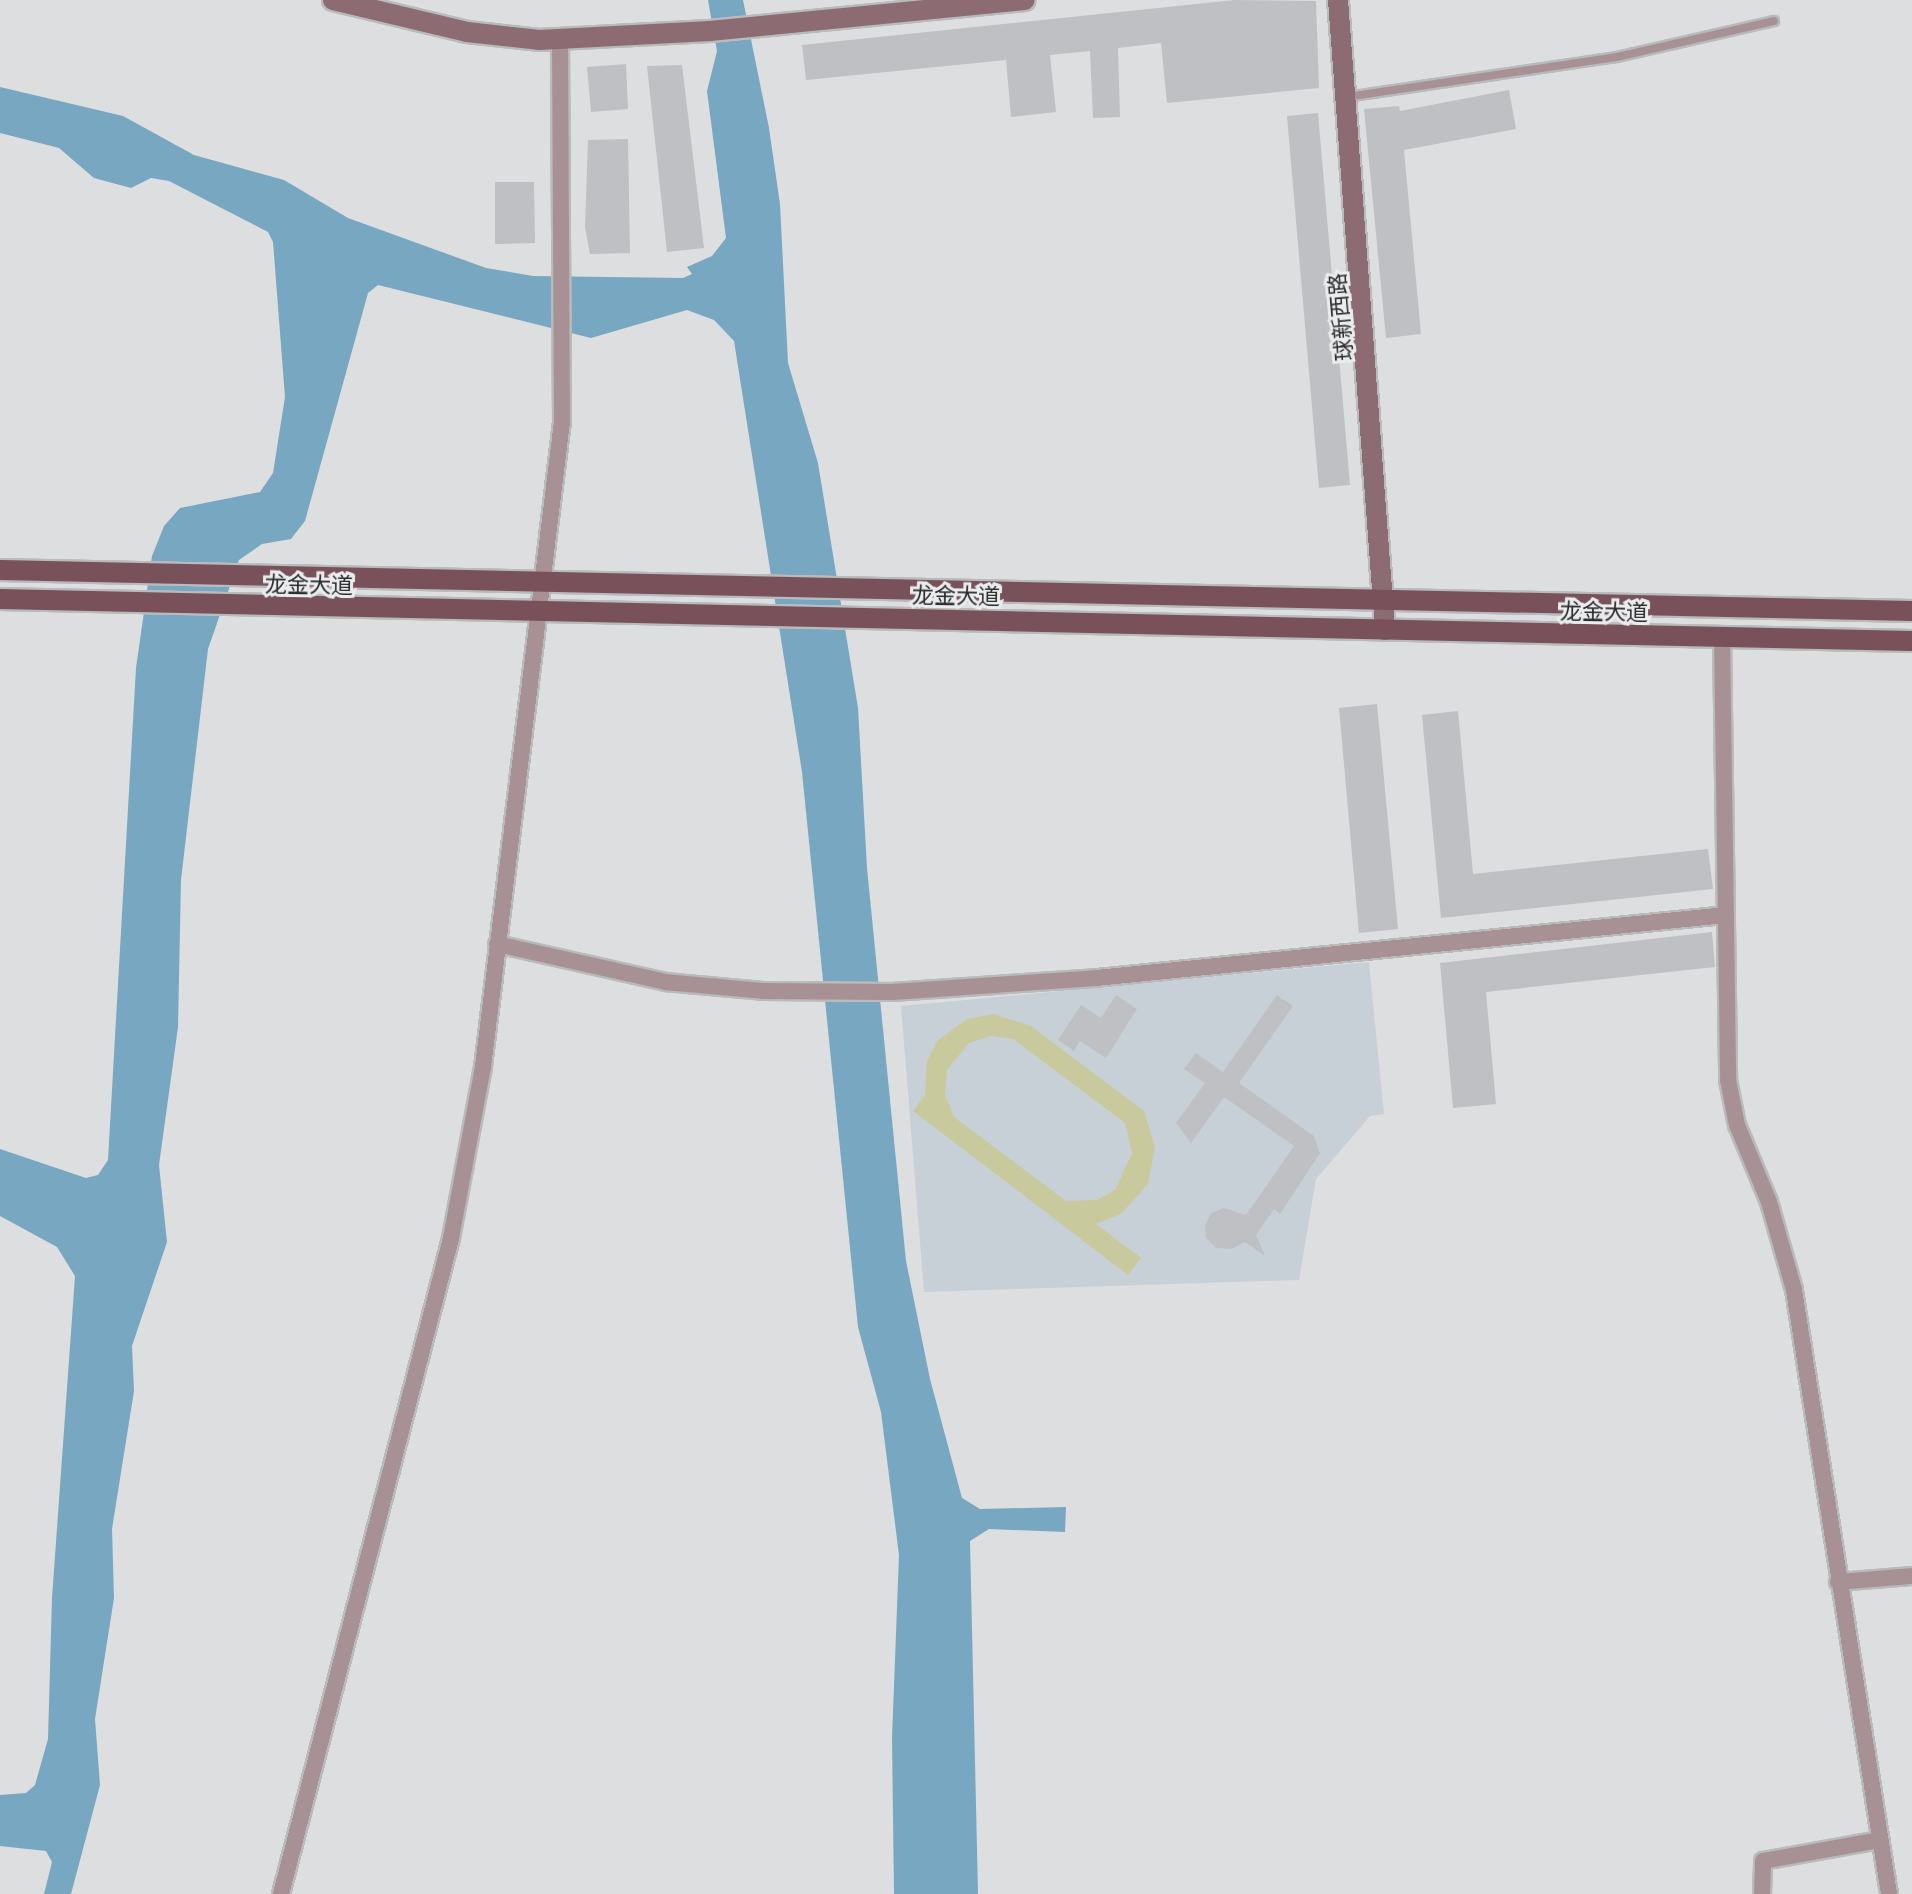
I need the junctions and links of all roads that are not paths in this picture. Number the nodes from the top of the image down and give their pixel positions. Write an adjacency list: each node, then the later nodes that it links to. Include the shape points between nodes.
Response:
1 (333, 0): 5 (street, via 467,32)
2 (1024, 0): 5 (street, via 710,31)
3 (1338, 0): 6 (street, 球新西路)
4 (1774, 21): 6 (lane, via 1617,57)
5 (560, 39): 8 (street, via 562,422)
6 (1345, 97): 10 (street, 球新西路)
7 (0, 570): 8 (main road, 龙金大道)
8 (545, 584): 10 (main road, 龙金大道); 12 (street)
9 (0, 599): 12 (main road, 龙金大道)
10 (1383, 600): 11 (main road, 龙金大道); 13 (street, 球新西路)
11 (1912, 611)
12 (541, 612): 13 (main road, 龙金大道); 17 (street)
13 (1385, 630): 14 (main road, 龙金大道)
14 (1722, 637): 15 (main road, 龙金大道); 16 (street)
15 (1912, 641)
16 (1726, 915): 17 (street, via 1096,978 892,992 665,982); 19 (street, via 1731,1103 1791,1276)
17 (497, 944): 21 (street, via 481,1081 454,1225)
18 (1912, 1576): 19 (street)
19 (1838, 1582): 20 (street)
20 (1880, 1840): 22 (street, via 1763,1861); 23 (street)
21 (281, 1894)
22 (1762, 1894)
23 (1889, 1894)

